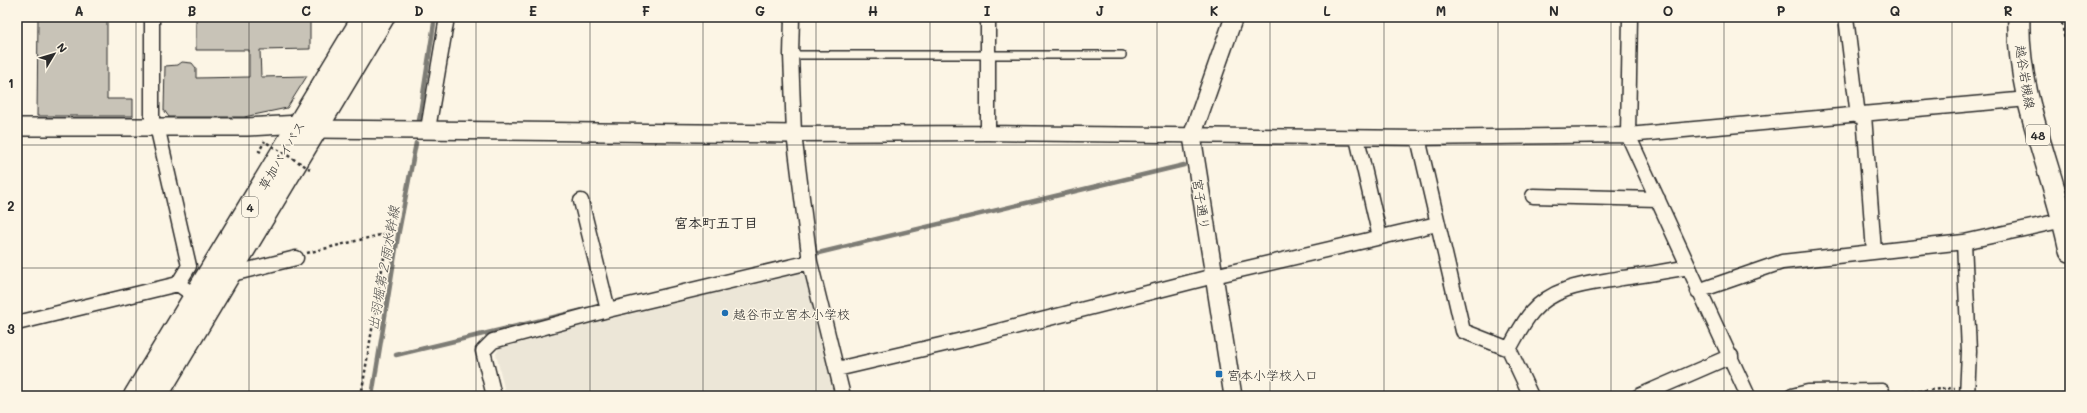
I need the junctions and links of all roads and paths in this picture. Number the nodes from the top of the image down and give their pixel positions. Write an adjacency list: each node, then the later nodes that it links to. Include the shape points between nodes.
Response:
1 (152, 17): 20 (street)
2 (364, 17): 22 (highway, 草加バイパス / 4)
3 (384, 17): 22 (highway, 草加バイパス / 4)
4 (446, 17): 23 (street)
5 (792, 17): 12 (street)
6 (988, 17): 13 (street)
7 (1234, 17): 27 (street, 宮子通り)
8 (1630, 17): 26 (street)
9 (1846, 17): 18 (street)
10 (2020, 17): 16 (main road, 越谷岩槻線 / 48, via 2021,56)
11 (2060, 17): 15 (path)
12 (791, 55): 13 (lane); 25 (street)
13 (988, 55): 14 (lane); 24 (street)
14 (1122, 56)
15 (2070, 70)
16 (2028, 99): 18 (street); 35 (main road, 越谷岩槻線 / 48)
17 (2070, 101): 19 (path)
18 (1861, 115): 26 (street); 40 (street)
19 (2070, 117)
20 (154, 126): 21 (street); 22 (street); 46 (street, via 189,266)
21 (17, 127)
22 (308, 127): 23 (street); 44 (highway, 草加バイパス / 4); 46 (highway, 草加バイパス / 4)
23 (428, 129): 25 (street)
24 (988, 133): 25 (street); 27 (street)
25 (794, 134): 42 (street)
26 (1628, 135): 29 (street); 33 (street)
27 (1192, 136): 28 (street); 45 (street, 宮子通り)
28 (1356, 138): 29 (street); 37 (street)
29 (1418, 138): 36 (street)
30 (267, 143): 31 (path, bridge)
31 (310, 169)
32 (1533, 196): 33 (street)
33 (1658, 199): 43 (street)
34 (581, 201): 48 (street)
35 (2064, 220): 38 (street); 39 (main road, 越谷岩槻線 / 48)
36 (1437, 224): 37 (street); 50 (street, via 1463,331)
37 (1380, 237): 45 (street)
38 (1964, 242): 40 (street); 54 (street, via 1969,351)
39 (2070, 251)
40 (1874, 252): 47 (street, via 1782,262)
41 (296, 258): 44 (street); 58 (path, via 388,232)
42 (810, 262): 48 (street); 52 (street)
43 (1689, 267): 47 (street); 50 (street, via 1593,281 1571,287 1553,296 1532,312)
44 (228, 275): 57 (highway, 草加バイパス / 4)
45 (1214, 276): 52 (street); 61 (street, 宮子通り)
46 (187, 290): 49 (street); 56 (highway, 草加バイパス / 4)
47 (1698, 291): 51 (street)
48 (608, 310): 59 (street, via 493,341 483,351)
49 (17, 323)
50 (1509, 349): 62 (street)
51 (1731, 356): 63 (street); 64 (street)
52 (837, 369): 60 (street)
53 (1882, 391): 54 (path); 55 (street)
54 (1967, 391)
55 (1824, 394): 65 (street, via 1808,392)
56 (135, 396)
57 (156, 396)
58 (361, 396)
59 (494, 396)
60 (843, 396)
61 (1233, 396)
62 (1530, 396)
63 (1639, 396)
64 (1748, 396)
65 (1792, 396)

